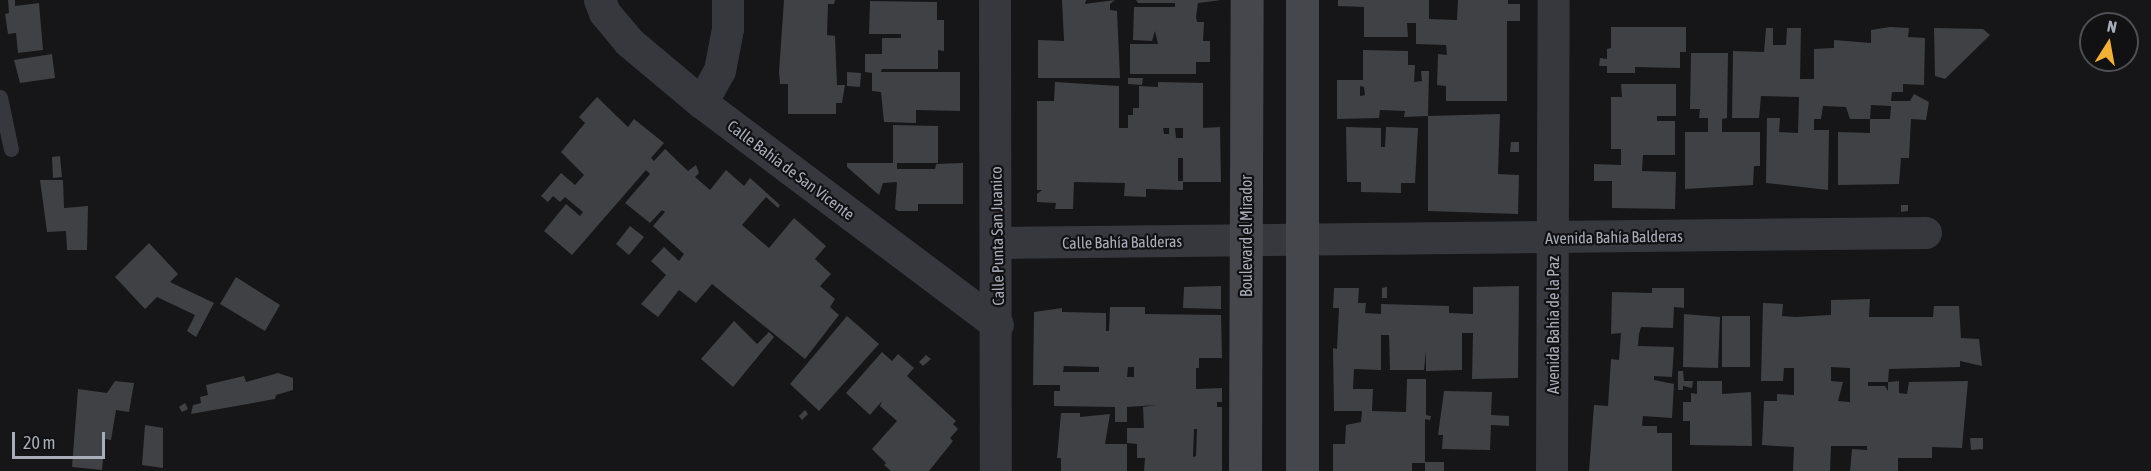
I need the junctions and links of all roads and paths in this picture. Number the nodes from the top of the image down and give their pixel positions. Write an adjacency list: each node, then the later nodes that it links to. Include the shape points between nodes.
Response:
1 (600, 0): 8 (street, Calle Bahía de San Vicente, via 605,14 629,42)
2 (728, 0): 8 (street, via 728,28 720,71)
3 (995, 0): 14 (street, Calle Punta San Juanico)
4 (1247, 0): 12 (main road, Boulevard el Mirador)
5 (1302, 0): 13 (main road)
6 (1554, 0): 11 (street, Avenida Bahía de la Paz)
7 (0, 97): 9 (lane)
8 (702, 103): 15 (street, Calle Bahía de San Vicente)
9 (11, 149)
10 (1926, 233): 11 (street, Avenida Bahía Balderas)
11 (1553, 237): 13 (street, Avenida Bahía Balderas); 19 (street, Avenida Bahía de la Paz)
12 (1246, 240): 13 (street, Avenida Bahía Balderas); 14 (street, Calle Bahía Balderas); 17 (main road, Boulevard el Mirador)
13 (1302, 240): 18 (main road)
14 (998, 243): 15 (street, Calle Punta San Juanico)
15 (998, 325): 16 (street, Calle Punta San Juanico)
16 (996, 471)
17 (1245, 471)
18 (1302, 471)
19 (1552, 471)

